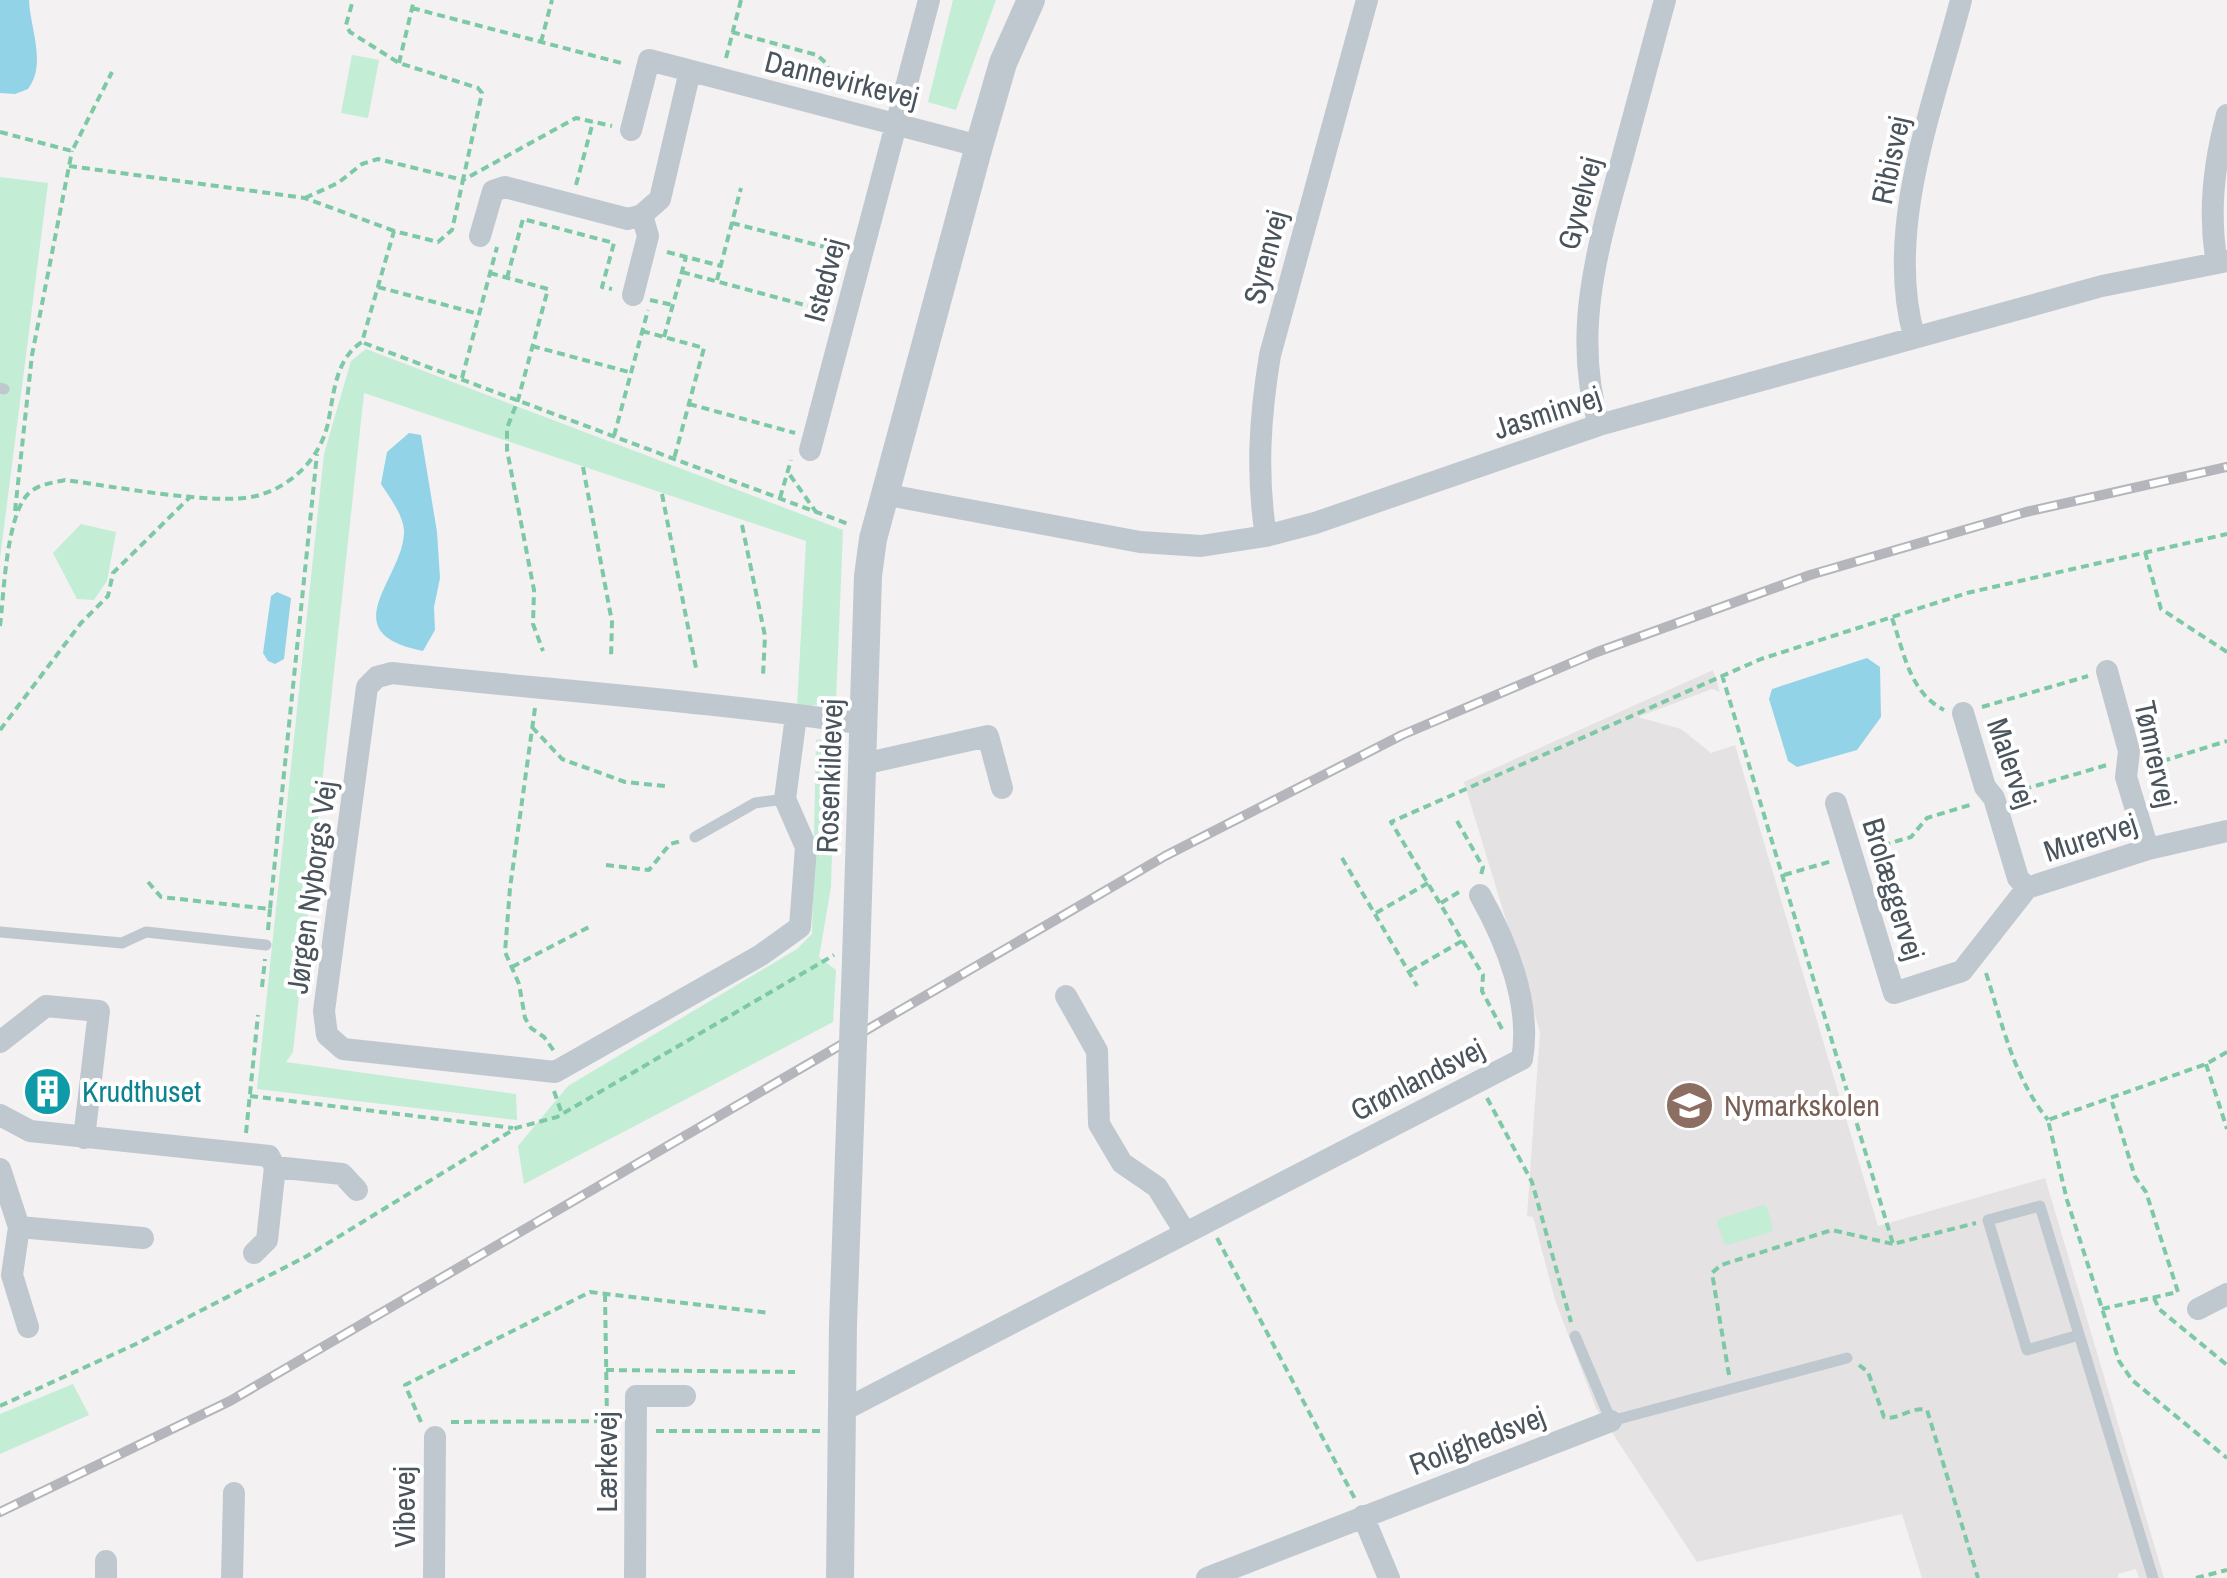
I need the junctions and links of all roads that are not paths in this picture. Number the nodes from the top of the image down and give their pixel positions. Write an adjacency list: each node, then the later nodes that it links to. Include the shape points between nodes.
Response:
1 (930, 0): 8 (street, Istedvej)
2 (1031, 0): 10 (street, Rosenkildevej, via 1003,63)
3 (1367, 0): 19 (street, Syrenvej, via 1270,354 1259,460)
4 (1665, 0): 16 (street, Gyvelvej, via 1589,292 1587,346)
5 (1961, 0): 15 (street, Ribisvej, via 1911,190 1906,235)
6 (690, 71): 8 (street, Dannevirkevej); 9 (street, Dannevirkevej, via 649,60); 11 (street, via 660,199)
7 (2227, 115): 13 (street, via 2212,236)
8 (896, 124): 10 (street, Dannevirkevej); 17 (street, Istedvej)
9 (631, 130)
10 (979, 146): 18 (street, Rosenkildevej)
11 (642, 215): 12 (street, via 628,219 505,187 493,191); 14 (street, via 648,236)
12 (489, 240)
13 (2222, 262): 15 (street, Jasminvej)
14 (633, 295)
15 (1914, 336): 16 (street, Jasminvej)
16 (1599, 425): 19 (street, Jasminvej)
17 (812, 444)
18 (884, 494): 19 (street, Jasminvej, via 1140,542 1200,546); 23 (street, Rosenkildevej, via 868,576)
19 (1266, 536)
20 (2106, 671): 30 (street, Tømrervej)
21 (1963, 712): 31 (street, Malervej, via 2018,878)
22 (796, 716): 23 (street, Jørgen Nyborgs Vej); 26 (street); 26 (street, Jørgen Nyborgs Vej, via 392,673 377,677 368,687 324,1011 327,1035 344,1048 554,1072 761,956 800,927 806,847)
23 (864, 724): 24 (street, Rosenkildevej)
24 (862, 764): 25 (street, via 988,736); 54 (street, Rosenkildevej, bridge, via 850,955)
25 (1002, 788)
26 (785, 798): 29 (lane, via 755,803)
27 (1836, 803): 35 (street, Brolæggervej)
28 (2227, 831): 30 (street, Murervej)
29 (695, 837)
30 (2148, 850): 31 (street, Murervej)
31 (2027, 888): 35 (street, Murervej, via 1962,972)
32 (1473, 889): 44 (street, Grønlandsvej, via 1497,926 1523,1010 1522,1059)
33 (0, 932): 34 (lane, via 122,943 146,932)
34 (266, 945)
35 (1894, 993)
36 (1066, 996): 44 (street, via 1097,1052 1099,1124 1122,1163 1157,1187)
37 (0, 1042): 39 (street, via 46,1006 99,1011)
38 (0, 1115): 39 (street, via 30,1131)
39 (84, 1138): 40 (street, via 269,1156)
40 (276, 1167): 42 (street, via 342,1174); 46 (street, via 266,1240)
41 (0, 1169): 43 (street)
42 (357, 1190)
43 (19, 1227): 45 (street); 49 (street, via 12,1275)
44 (1185, 1232): 54 (street, Grønlandsvej)
45 (143, 1238)
46 (254, 1253)
47 (2227, 1294): 48 (street)
48 (2198, 1309)
49 (28, 1327)
50 (2079, 1335): 50 (lane, via 2027,1350 1988,1220 2040,1206); 65 (lane)
51 (1576, 1336): 55 (lane)
52 (1846, 1358): 55 (lane)
53 (685, 1396): 61 (street, Lærkevej, via 636,1396)
54 (842, 1421): 62 (street, Rosenkildevej)
55 (1611, 1421): 58 (street, Rolighedsvej)
56 (432, 1427): 60 (street, Vibevej)
57 (234, 1493): 59 (street)
58 (1364, 1516): 63 (street, Rolighedsvej); 64 (street)
59 (232, 1578)
60 (434, 1578)
61 (635, 1578)
62 (840, 1578)
63 (1207, 1578)
64 (1389, 1578)
65 (2153, 1578)

